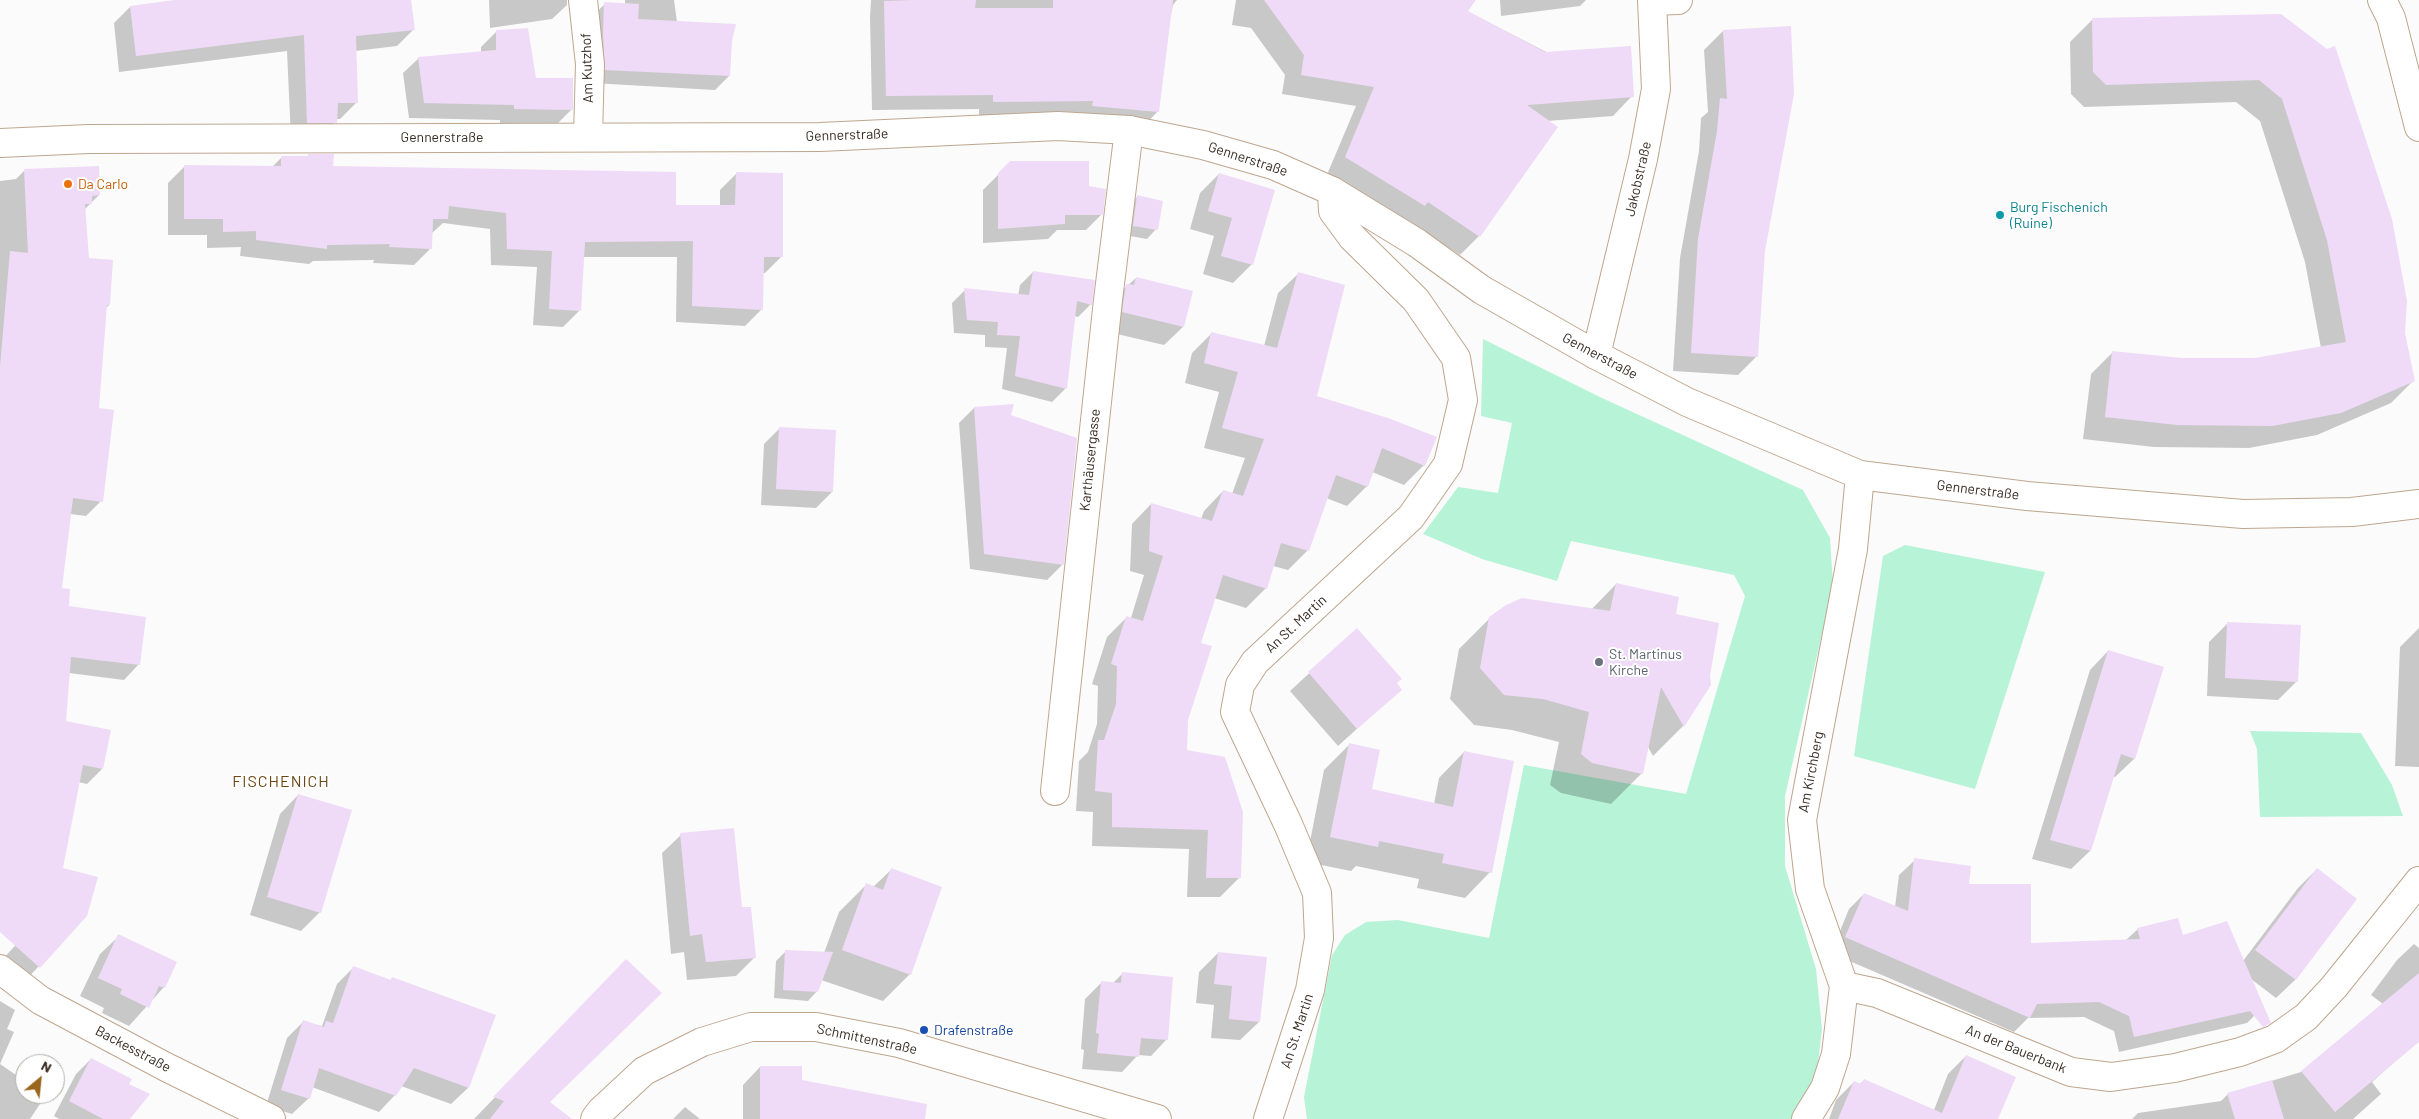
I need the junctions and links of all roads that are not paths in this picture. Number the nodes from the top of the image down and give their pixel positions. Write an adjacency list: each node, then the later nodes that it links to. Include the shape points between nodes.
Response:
1 (583, 0): 6 (street, Am Kutzhof, via 590,64)
2 (1661, 0): 9 (street, Jakobstraße, via 1656,88 1643,159)
3 (2382, 0): 4 (street, via 2391,18)
4 (2419, 127)
5 (1129, 130): 6 (street, Gennerstraße, via 1058,126 820,137); 8 (street, Gennerstraße, via 1203,145 1273,165); 12 (street, Karthäusergasse)
6 (588, 136): 7 (street, Gennerstraße)
7 (0, 143)
8 (1332, 191): 9 (street, Gennerstraße, via 1417,243 1482,290); 19 (street, An St. Martin, via 1333,211 1352,237 1416,300 1456,358 1463,400 1448,464 1411,517 1255,662 1240,685 1236,712 1317,893 1319,938 1310,990)
9 (1596, 355): 10 (street, Gennerstraße, via 1687,402)
10 (1860, 475): 11 (street, Gennerstraße, via 2027,496 2243,514 2352,512); 15 (street, Am Kirchberg, via 1853,549 1802,820 1810,890)
11 (2419, 504)
12 (1055, 792)
13 (2419, 881): 15 (street, An der Bauerbank, via 2306,1017 2275,1039 2240,1052 2175,1068 2110,1077 2071,1072 1877,993)
14 (0, 969): 16 (street, Backesstraße, via 40,1000)
15 (1844, 986): 20 (street, Am Kirchberg, via 1836,1054 1825,1088)
16 (271, 1119)
17 (595, 1119): 18 (street, Schmittenstraße, via 644,1071 702,1042 751,1027 816,1027 899,1043)
18 (1157, 1119)
19 (1268, 1119)
20 (1806, 1119)

